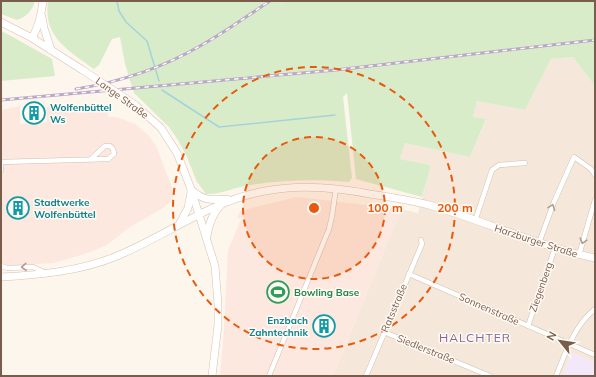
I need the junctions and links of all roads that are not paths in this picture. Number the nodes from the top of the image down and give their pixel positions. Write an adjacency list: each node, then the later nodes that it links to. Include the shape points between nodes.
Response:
1 (43, 1): 2 (main road)
2 (41, 15): 4 (main road); 5 (main road)
3 (1, 22): 4 (main road, Lange Straße)
4 (32, 38): 5 (main road, Lange Straße)
5 (51, 50): 12 (main road, Lange Straße, bridge, via 134,104 161,128 177,154)
6 (91, 159): 6 (street, via 108,159 114,154 113,149 105,146); 7 (street)
7 (1, 163): 9 (street)
8 (525, 163): 17 (street, via 494,167)
9 (1, 170)
10 (595, 175): 21 (street, one-way to 10, via 574,157 591,168)
11 (336, 188): 13 (main road, Harzburger Straße, via 286,187); 17 (main road, Harzburger Straße, via 420,203); 35 (street, via 328,229)
12 (191, 189): 13 (main road, via 204,199); 16 (main road, Lange Straße); 18 (main road, via 188,208)
13 (233, 199): 15 (main road, Harzburger Straße)
14 (595, 200): 23 (street, one-way to 23)
15 (223, 203): 16 (main road, Harzburger Straße); 19 (main road, via 210,219)
16 (199, 214): 18 (main road, Harzburger Straße); 19 (main road, Lange Straße)
17 (475, 221): 21 (main road, Harzburger Straße)
18 (180, 223): 26 (main road, Harzburger Straße, via 117,256 84,266)
19 (207, 239): 34 (main road, Lange Straße, via 214,266 218,304)
20 (421, 240): 27 (street, Ratsstraße, via 422,244)
21 (539, 244): 22 (main road, Harzburger Straße)
22 (555, 248): 23 (main road, Harzburger Straße); 30 (street, Ziegenberg)
23 (579, 255): 24 (main road, Harzburger Straße)
24 (595, 258)
25 (1, 266): 26 (street, one-way to 25, via 33,267)
26 (46, 273): 28 (main road, Harzburger Straße)
27 (409, 274): 30 (street, Sonnenstraße); 31 (street, Ratsstraße)
28 (1, 277)
29 (595, 309): 32 (street)
30 (528, 326): 32 (street, Sonnenstraße)
31 (384, 332): 36 (street, Ratsstraße); 37 (street, Siedlerstraße)
32 (569, 344): 33 (street, Sonnenstraße); 38 (street)
33 (595, 355)
34 (212, 376)
35 (269, 376)
36 (366, 376)
37 (490, 376)
38 (556, 376)

